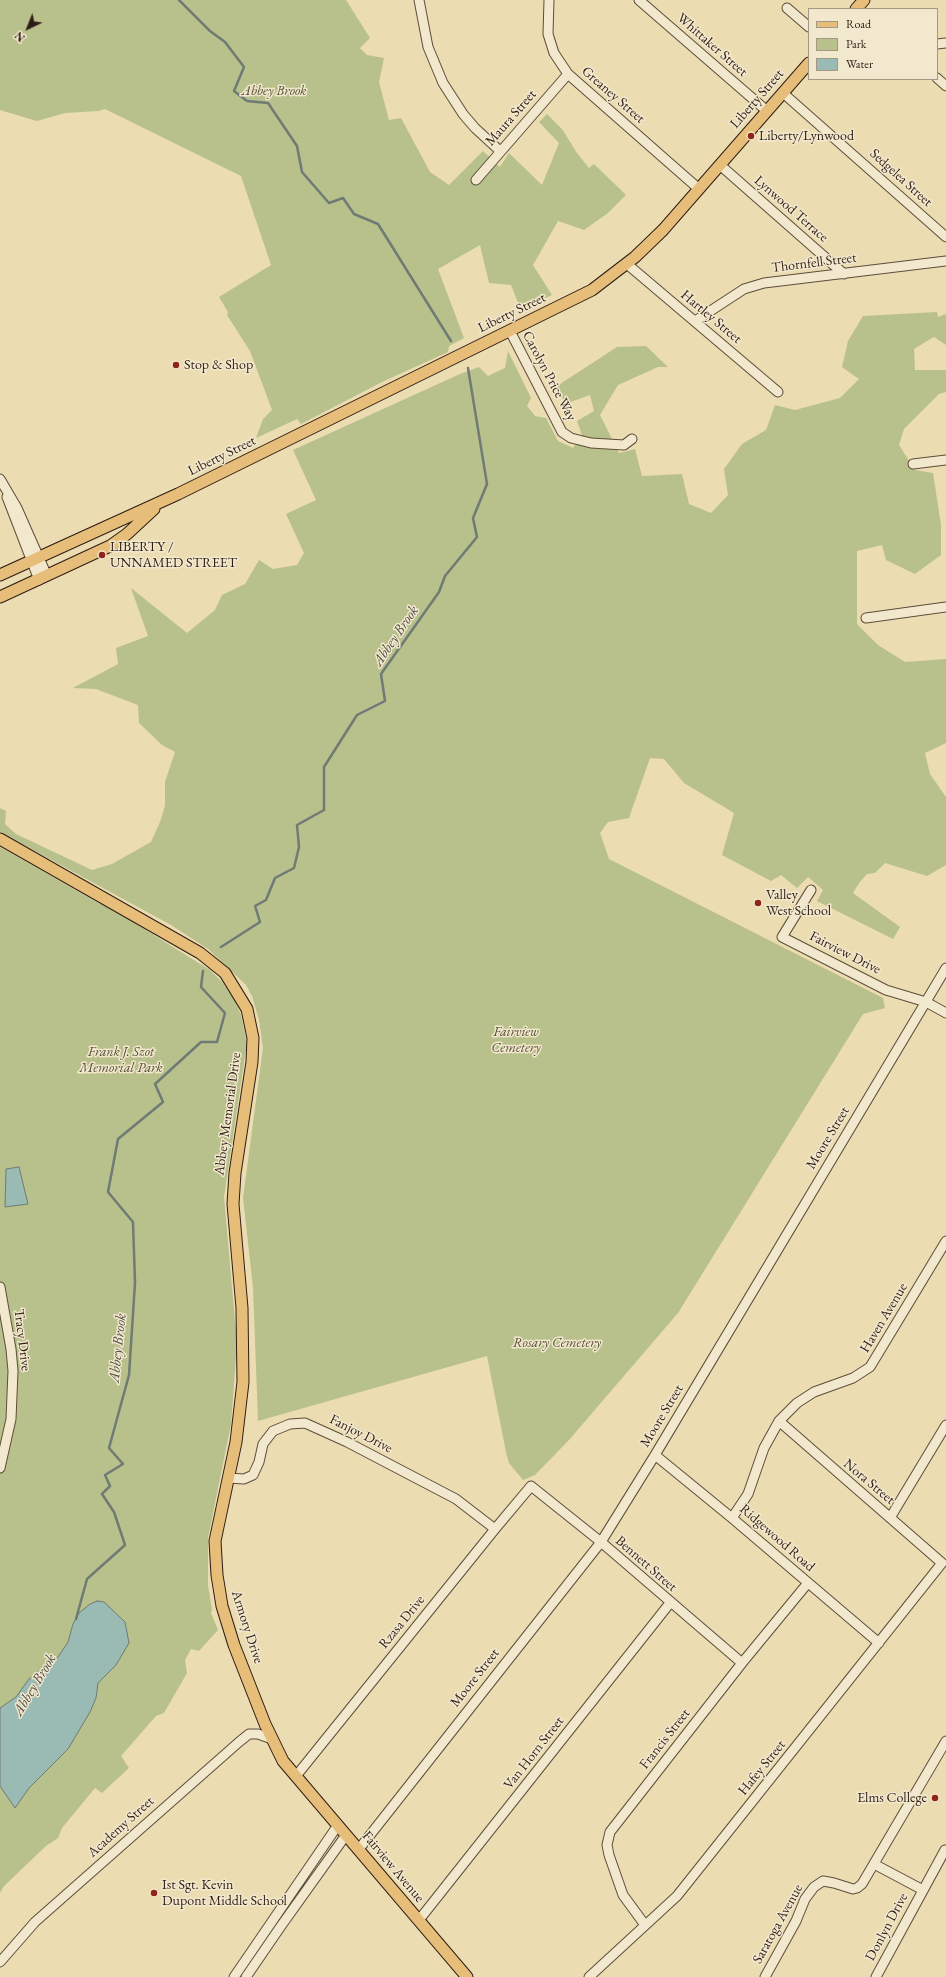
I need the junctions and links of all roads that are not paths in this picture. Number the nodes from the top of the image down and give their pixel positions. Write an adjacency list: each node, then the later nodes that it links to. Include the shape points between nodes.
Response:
1 (419, 0): 14 (street, via 428,47 443,83 463,114)
2 (548, 0): 9 (street, Greaney Street, via 548,34 554,53)
3 (639, 0): 13 (street, Whittaker Street)
4 (864, 0): 6 (main road)
5 (787, 8): 7 (street)
6 (857, 8)
7 (808, 26)
8 (808, 64): 12 (main road, Liberty Street)
9 (568, 74): 14 (street, Maura Street); 17 (street, Greaney Street)
10 (938, 79): 11 (street)
11 (946, 86)
12 (783, 92): 13 (main road, Liberty Street); 18 (street, Sedgelea Street)
13 (767, 111): 15 (main road, Liberty Street)
14 (500, 151): 16 (street, Maura Street)
15 (720, 165): 17 (main road, Liberty Street); 21 (street, Lynwood Terrace)
16 (476, 180)
17 (699, 188): 20 (main road, Liberty Street, via 655,238)
18 (946, 237)
19 (946, 261): 21 (street, Thornfell Street)
20 (627, 264): 22 (street, Hartley Street); 23 (main road, Liberty Street, via 592,290)
21 (844, 274): 22 (street, Thornfell Street, via 757,285 744,289)
22 (695, 321): 24 (street, Hartley Street)
23 (510, 331): 25 (street, Carolyn Price Way, via 562,432 571,438 591,443 624,446); 29 (main road, Liberty Street)
24 (778, 392)
25 (632, 438)
26 (946, 460): 27 (street)
27 (913, 464)
28 (1, 485): 30 (street, via 17,508)
29 (162, 501): 30 (main road, Liberty Street); 32 (main road, Liberty Street, via 127,534 110,546)
30 (35, 559): 31 (main road, Liberty Street); 32 (street)
31 (0, 575)
32 (43, 578): 33 (main road, Liberty Street)
33 (0, 597)
34 (946, 607): 35 (street)
35 (866, 618)
36 (0, 839): 47 (main road, Abbey Memorial Drive, via 200,953 226,973 247,1009 253,1038 252,1062 235,1173 233,1204 242,1308 243,1376 237,1435)
37 (811, 890): 39 (street, Fairview Drive, via 782,937 886,990)
38 (946, 968): 39 (street, Moore Street)
39 (926, 1002): 40 (street); 45 (street, Moore Street)
40 (946, 1013)
41 (945, 1244): 43 (street, Haven Avenue, via 870,1367 853,1378 814,1392 797,1403)
42 (0, 1287): 46 (street, Tracy Drive, via 11,1350 13,1394 10,1429)
43 (779, 1421): 49 (street, Haven Avenue, via 764,1448 748,1494); 50 (street, Nora Street)
44 (946, 1425): 50 (street)
45 (655, 1455): 49 (street, Ridgewood Road); 52 (street, Moore Street)
46 (0, 1468)
47 (228, 1478): 51 (street, Fanjoy Drive, via 244,1479 253,1475 263,1444 272,1431 290,1424 305,1423 456,1499); 58 (main road, Armory Drive, via 215,1541 219,1590 234,1645)
48 (531, 1486): 51 (street, Rzasa Drive); 52 (street, Bennett Street)
49 (732, 1518): 54 (street, Ridgewood Road)
50 (890, 1518): 53 (street, Nora Street)
51 (495, 1529): 60 (street, Rzasa Drive)
52 (601, 1542): 55 (street, Bennett Street); 63 (street, Moore Street)
53 (942, 1563): 56 (street, Hafey Street)
54 (807, 1584): 56 (street, Ridgewood Road); 57 (street, Francis Street)
55 (670, 1603): 57 (street, Bennett Street); 67 (street, Van Horn Street)
56 (879, 1643): 68 (street, Hafey Street, via 689,1882)
57 (742, 1663): 68 (street, Francis Street, via 610,1832 609,1855 624,1895)
58 (272, 1739): 60 (main road, Armory Drive, via 283,1761); 69 (street, Academy Street, via 250,1734 239,1742 35,1922)
59 (946, 1741): 65 (street, Saratoga Avenue)
60 (296, 1776): 61 (main road, Fairview Avenue)
61 (338, 1825): 62 (main road, Fairview Avenue); 70 (street)
62 (346, 1835): 63 (main road, Fairview Avenue); 71 (street)
63 (359, 1849): 67 (main road, Fairview Avenue)
64 (945, 1850): 66 (street, Donlyn Drive)
65 (874, 1864): 66 (street, Donlyn Drive); 74 (street, Saratoga Avenue, via 857,1888 826,1881 814,1887 805,1899 796,1921)
66 (923, 1890): 75 (street, Donlyn Drive)
67 (419, 1920): 72 (main road, Fairview Avenue)
68 (644, 1925): 73 (street, Hafey Street)
69 (0, 1962)
70 (234, 1977)
71 (246, 1977)
72 (467, 1977)
73 (589, 1977)
74 (765, 1977)
75 (876, 1977)

